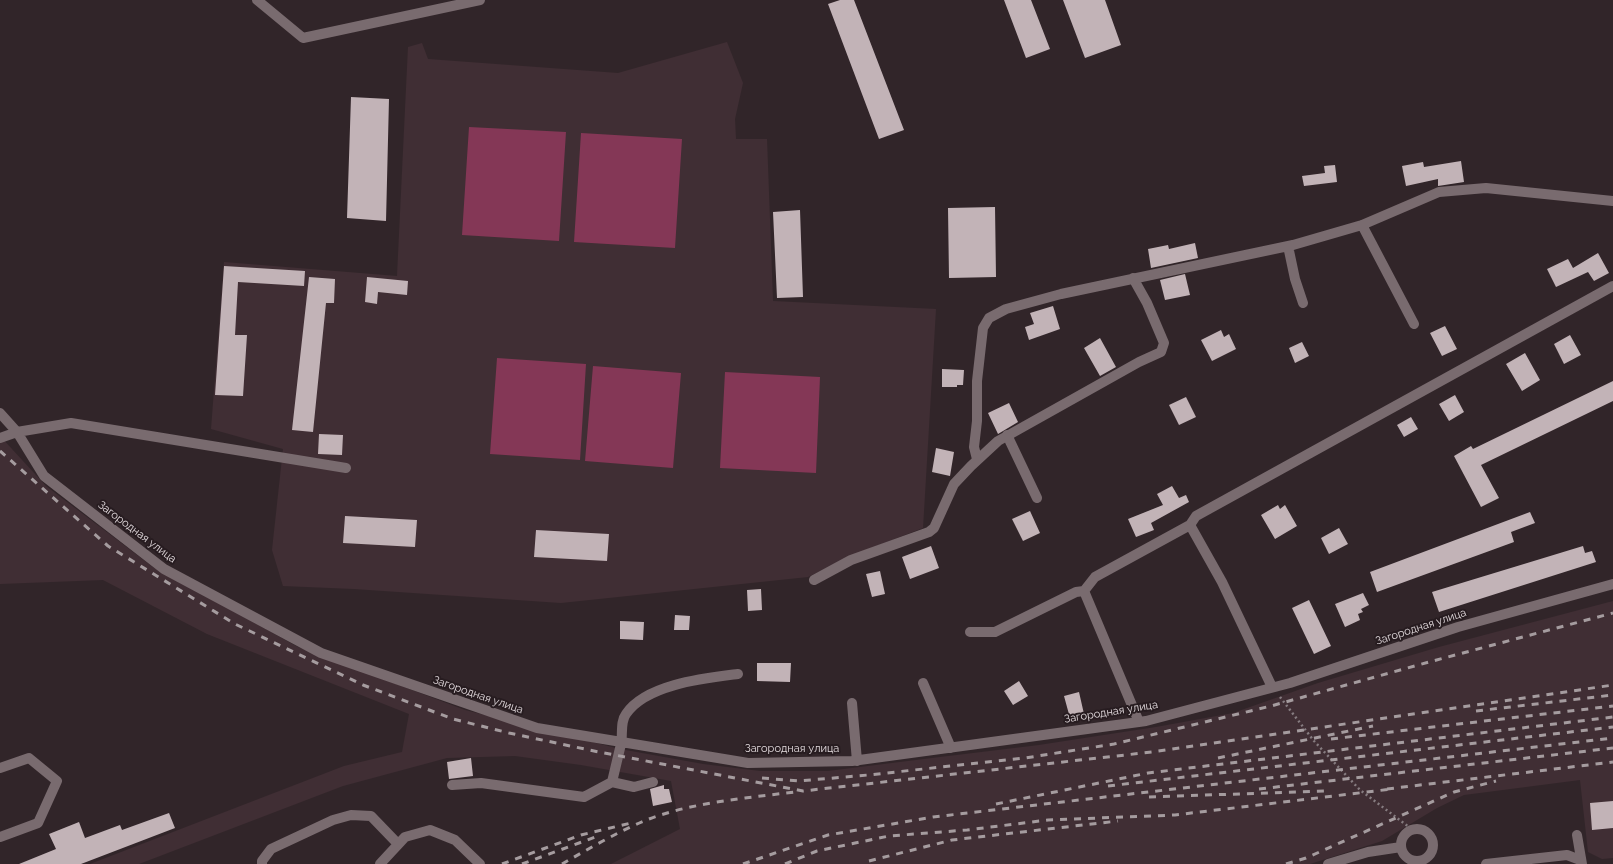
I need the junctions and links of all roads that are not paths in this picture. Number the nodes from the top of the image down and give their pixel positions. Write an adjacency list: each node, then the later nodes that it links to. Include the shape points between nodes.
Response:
1 (258, 0): 2 (street, via 303,38)
2 (480, 0)
3 (1613, 201): 4 (street, via 1486,188 1438,192)
4 (1362, 225): 5 (street); 9 (street)
5 (1288, 246): 6 (street); 8 (street, via 1294,279)
6 (1133, 278): 12 (street, via 1164,343 1161,352); 14 (street, via 1006,309 989,318 983,328 977,381 974,447)
7 (1613, 286): 17 (street, via 1196,516)
8 (1303, 303)
9 (1414, 324)
10 (0, 413): 11 (street, Загородная улица)
11 (17, 432): 13 (street); 15 (street, via 71,423); 27 (street, Загородная улица, via 44,476 164,569 321,653 537,728)
12 (1007, 435): 14 (street); 16 (street)
13 (0, 438)
14 (977, 460): 18 (street, via 954,484 934,528 929,532 851,560)
15 (346, 468)
16 (1037, 498)
17 (1190, 525): 20 (street, via 1095,577); 24 (street, via 1222,582)
18 (814, 580)
19 (1613, 584): 24 (street, Загородная улица, via 1458,627)
20 (1084, 591): 21 (street, via 1076,592 995,632); 26 (street)
21 (970, 632)
22 (738, 674): 27 (street, via 683,683 639,700 625,715)
23 (923, 683): 28 (street)
24 (1272, 687): 26 (street, Загородная улица)
25 (852, 703): 29 (street)
26 (1139, 722): 28 (street, Загородная улица)
27 (621, 742): 29 (street, Загородная улица, via 748,763); 31 (street)
28 (951, 748): 29 (street, Загородная улица)
29 (857, 761)
30 (0, 768): 35 (street, via 29,758 57,782 38,823)
31 (612, 782): 32 (street, via 634,787); 33 (street, via 584,797 481,783)
32 (653, 782)
33 (452, 785)
34 (1577, 835): 40 (street)
35 (0, 837)
36 (398, 844): 41 (street, via 371,816 351,815 333,820 272,849); 42 (street); 43 (street, via 405,837 430,830 455,840)
37 (1402, 847): 38 (street); 39 (street, via 1404,836 1413,830 1423,830 1431,837); 44 (street, via 1368,852)
38 (1409, 861): 39 (street)
39 (1429, 861)
40 (1581, 862): 45 (street, via 1567,855)
41 (262, 864)
42 (380, 864)
43 (480, 864)
44 (1328, 864)
45 (1486, 864)

